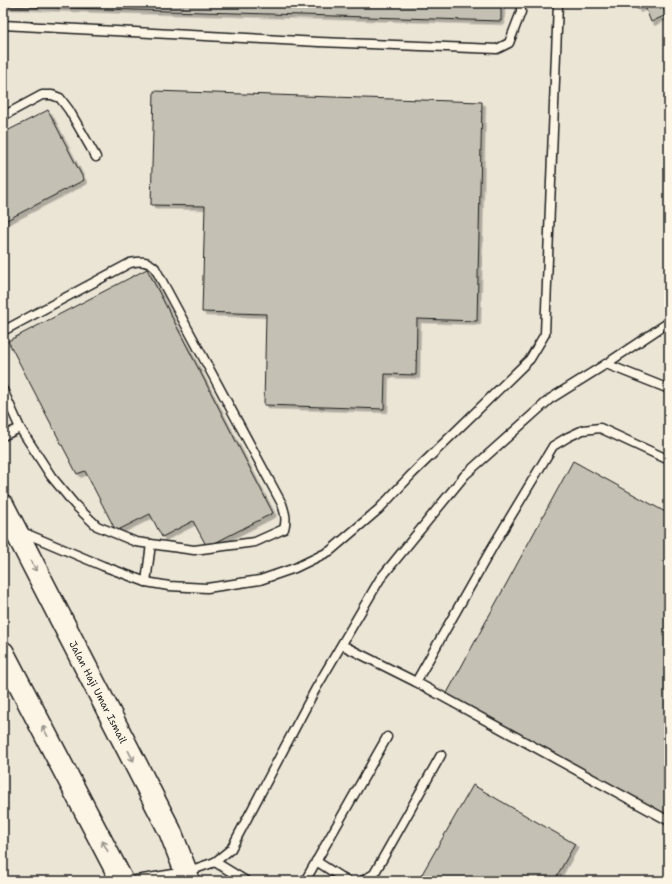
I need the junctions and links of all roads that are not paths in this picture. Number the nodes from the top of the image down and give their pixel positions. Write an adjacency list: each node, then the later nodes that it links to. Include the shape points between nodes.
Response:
1 (521, 3): 3 (lane, via 521,12 509,43 497,49)
2 (558, 3): 17 (lane, via 545,334 530,359 379,509 330,551 295,568 260,580 207,588)
3 (3, 25)
4 (3, 116): 5 (lane, via 42,96 52,95 60,98 70,110)
5 (96, 157)
6 (669, 322): 8 (lane)
7 (3, 331): 16 (lane, via 130,263 146,262 155,268 282,504 286,522 284,529 254,542 194,550)
8 (606, 364): 9 (lane); 18 (lane, via 550,399 465,475 380,579)
9 (669, 389)
10 (3, 390): 11 (lane)
11 (20, 428): 12 (lane); 16 (lane, via 51,476 97,526 136,542)
12 (3, 436)
13 (669, 460): 20 (lane, via 600,428 583,430 553,446)
14 (3, 506): 15 (main road, Jalan Haji Umar Ismail)
15 (14, 528): 17 (lane); 26 (main road, Jalan Haji Umar Ismail, one-way to 26, via 170,831)
16 (151, 544): 17 (lane)
17 (146, 582)
18 (342, 645): 20 (lane); 24 (lane, via 315,690 231,849)
19 (3, 653): 27 (main road, one-way to 19)
20 (416, 682): 23 (lane)
21 (387, 737): 25 (lane)
22 (441, 755): 32 (lane, via 374,874)
23 (669, 821)
24 (215, 862): 26 (lane); 29 (lane)
25 (316, 862): 30 (lane); 31 (lane)
26 (187, 876): 28 (lane)
27 (122, 881)
28 (130, 881)
29 (246, 881)
30 (305, 881)
31 (347, 881)
32 (362, 881)

